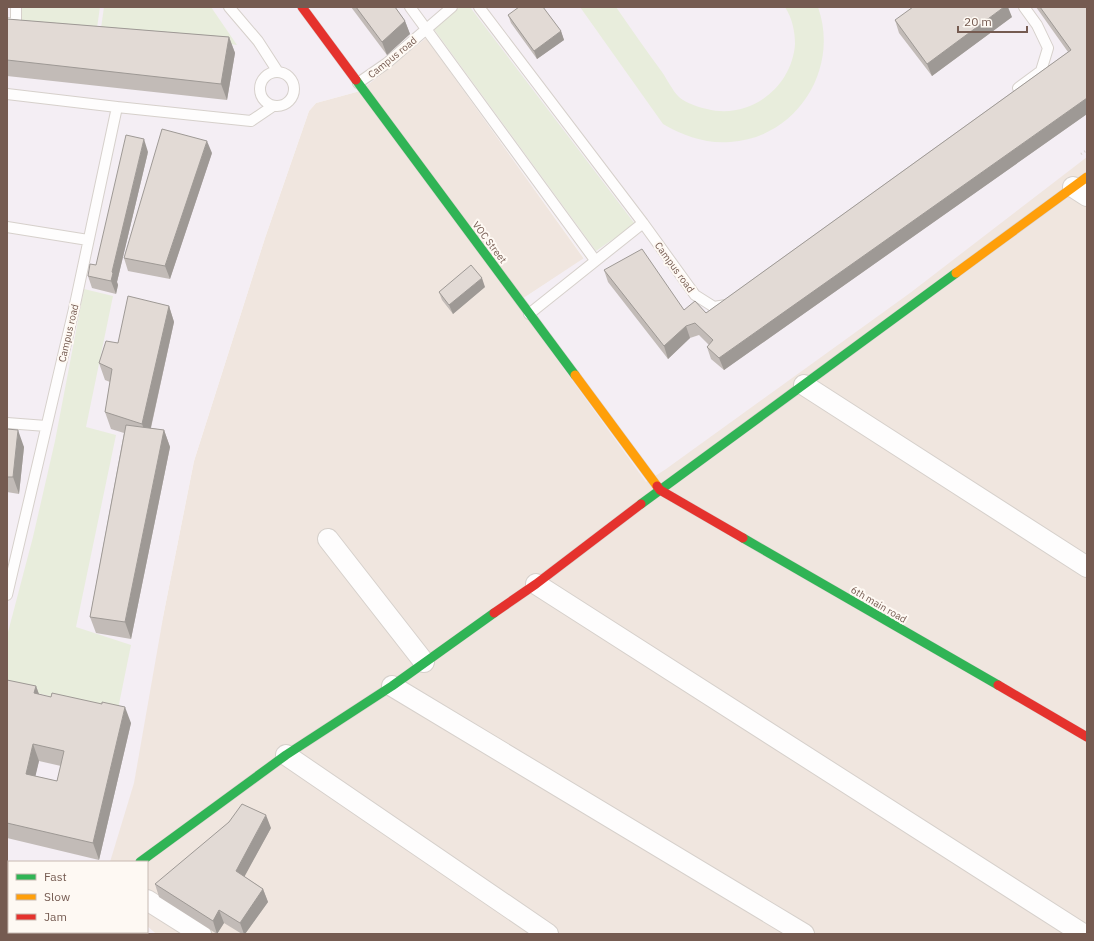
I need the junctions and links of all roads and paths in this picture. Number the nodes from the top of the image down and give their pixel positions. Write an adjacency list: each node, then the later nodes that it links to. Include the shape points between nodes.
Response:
1 (16, 7): 8 (lane, via 16,24)
2 (230, 7): 10 (lane, via 258,41)
3 (302, 7): 11 (street, VOC Street)
4 (410, 7): 9 (lane, Campus road)
5 (452, 7): 9 (lane, Campus road)
6 (479, 7): 17 (lane, Campus road)
7 (1024, 7): 13 (lane, via 1037,25 1048,48 1041,71)
8 (7, 23)
9 (426, 29): 11 (lane, Campus road); 20 (lane, Campus road)
10 (278, 72): 14 (lane, via 265,78 260,90 262,97); 14 (lane, via 290,79 294,92 286,104)
11 (358, 84): 22 (street, VOC Street)
12 (7, 94): 15 (lane)
13 (1009, 95)
14 (273, 106): 15 (lane, via 251,121)
15 (117, 107): 19 (lane, Campus road)
16 (1082, 187): 23 (street)
17 (643, 223): 20 (lane); 21 (lane, Campus road, via 696,296 714,308)
18 (7, 227): 19 (lane)
19 (88, 240): 25 (lane, Campus road)
20 (595, 260): 22 (lane)
21 (736, 302)
22 (529, 314): 26 (street, VOC Street)
23 (804, 385): 26 (street); 28 (street)
24 (7, 423): 25 (lane)
25 (46, 426): 30 (lane, Campus road)
26 (660, 490): 29 (street); 33 (street, 6th main road)
27 (328, 539): 31 (street)
28 (1087, 566)
29 (536, 584): 31 (street); 40 (street)
30 (7, 595)
31 (424, 662): 32 (street)
32 (392, 686): 34 (street); 39 (street)
33 (1087, 737)
34 (286, 755): 35 (street); 38 (street)
35 (141, 861)
36 (148, 901): 37 (street)
37 (201, 934)
38 (548, 934)
39 (804, 934)
40 (1083, 934)

